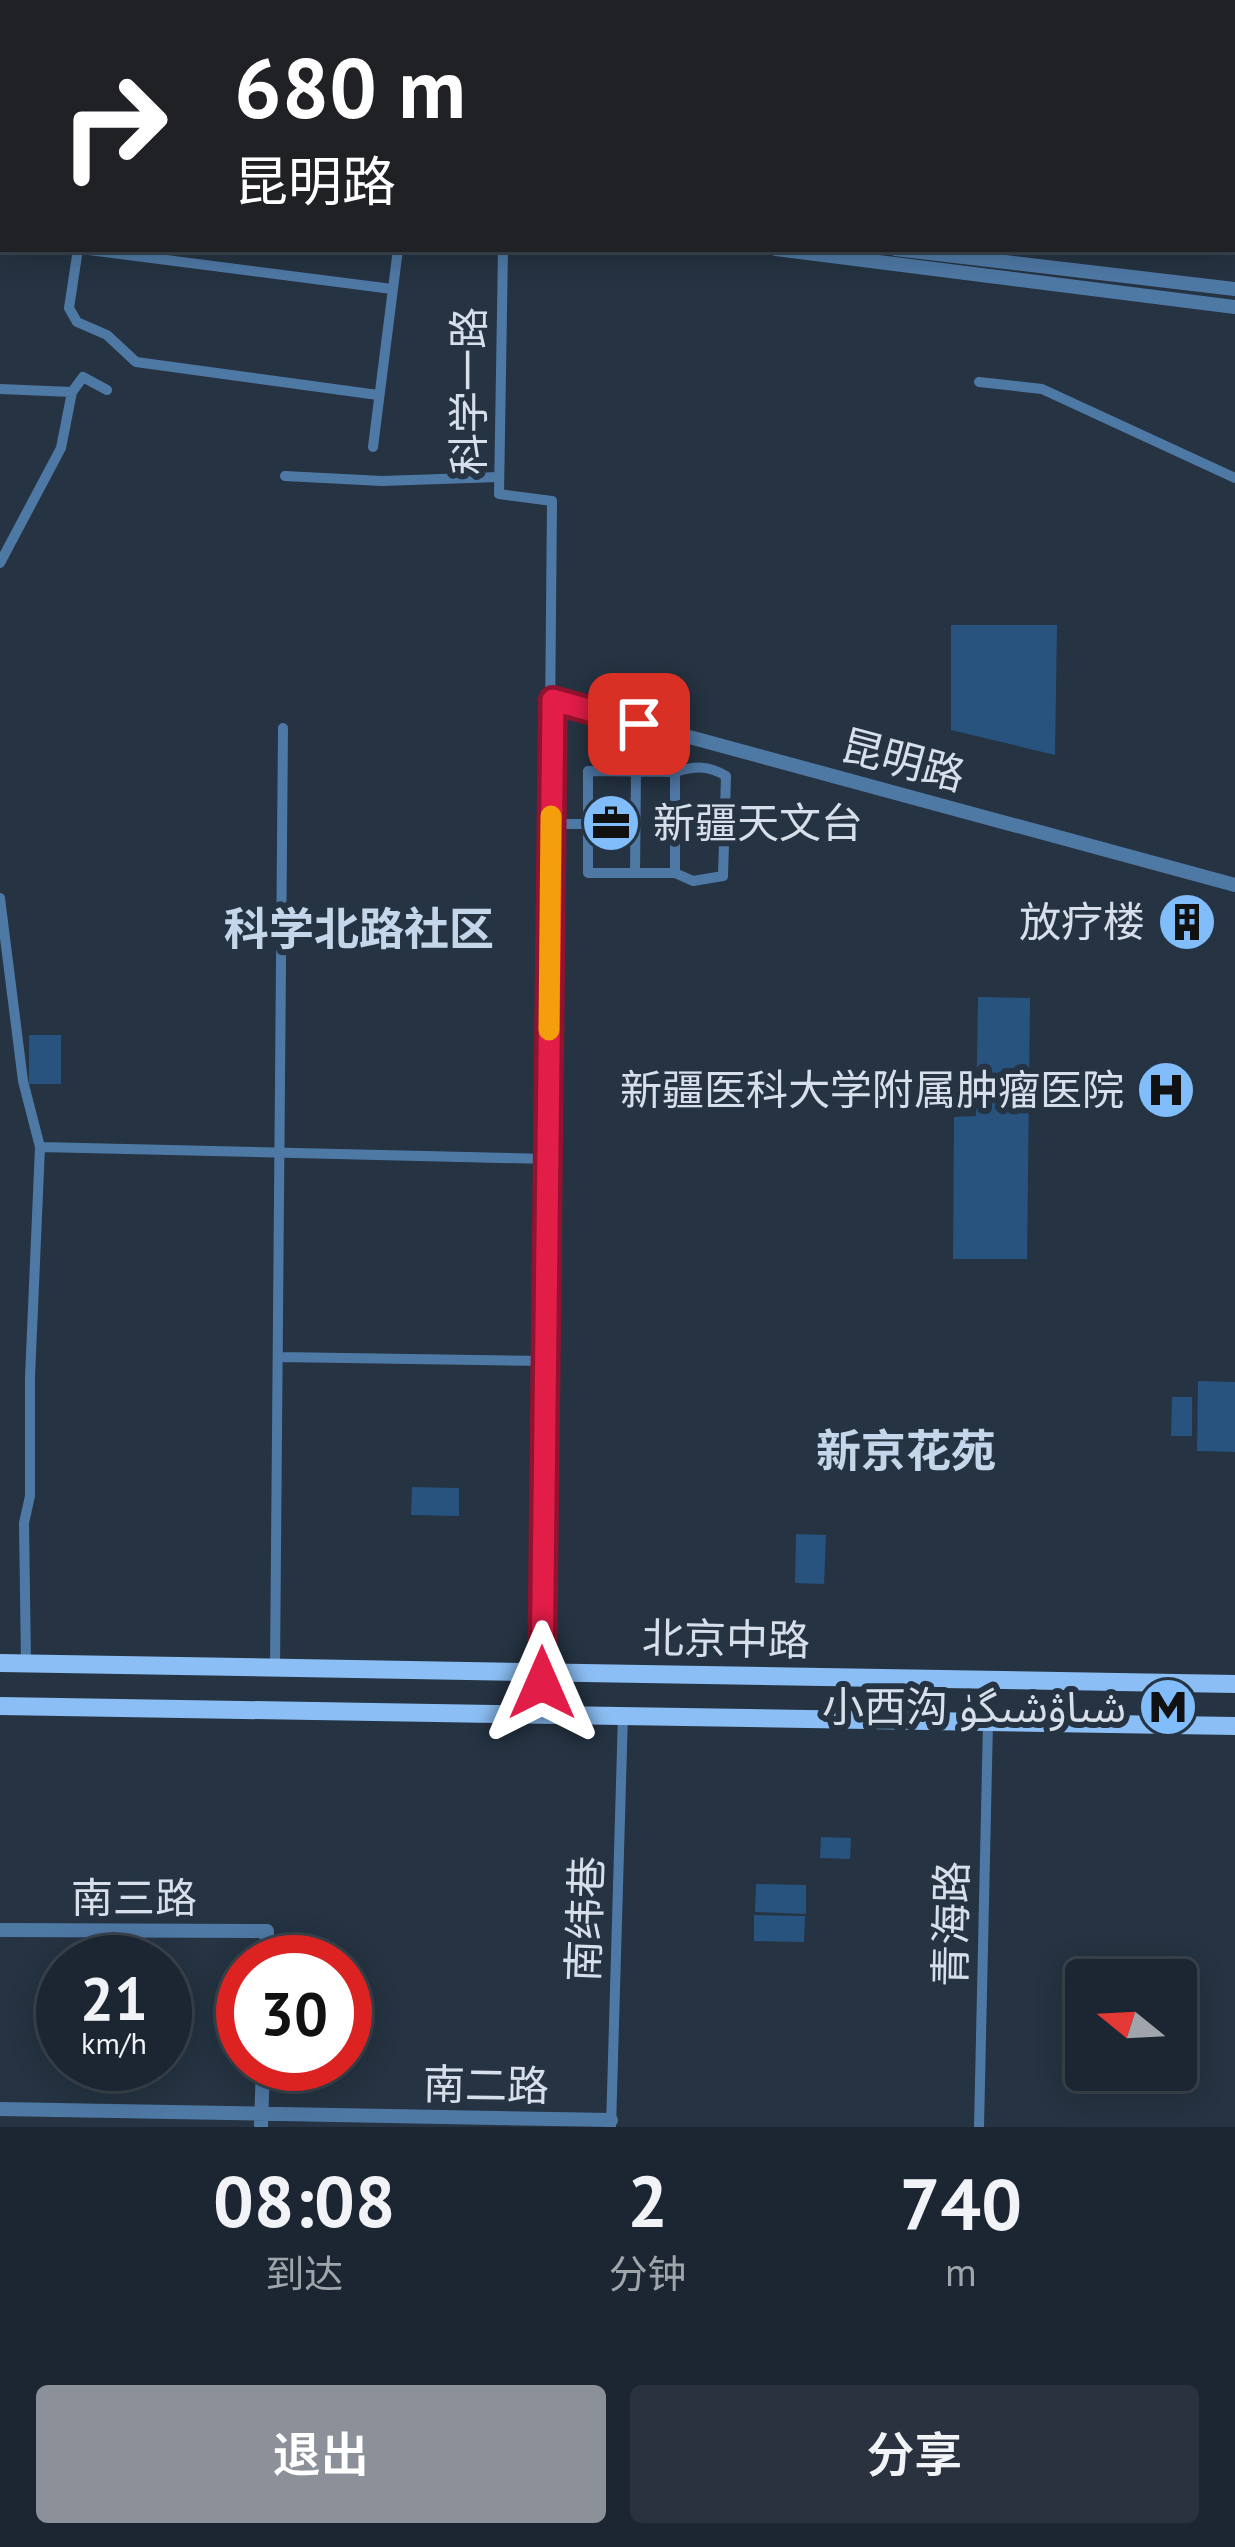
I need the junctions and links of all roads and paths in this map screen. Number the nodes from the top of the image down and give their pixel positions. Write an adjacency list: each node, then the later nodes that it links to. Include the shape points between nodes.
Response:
1 (79, 252): 15 (street, via 69,308 76,322 107,335 136,362)
2 (103, 252): 8 (street)
3 (398, 252): 8 (street)
4 (503, 252): 18 (street, 科学一路)
5 (823, 252): 7 (street)
6 (921, 252): 9 (street)
7 (855, 254): 10 (street)
8 (392, 289): 15 (street)
9 (1235, 290)
10 (1235, 307)
11 (979, 382): 19 (street, via 1042,389)
12 (0, 388): 14 (street)
13 (107, 390): 14 (street, via 83,377)
14 (72, 392): 20 (street, via 61,448)
15 (378, 395): 16 (street)
16 (373, 447)
17 (286, 476): 18 (street)
18 (499, 477): 21 (street, 科学一路, via 499,494 552,502)
19 (1235, 478)
20 (0, 563)
21 (553, 700): 25 (street, 科学一路); 29 (street, 昆明路)
22 (283, 728): 32 (street)
23 (636, 771): 24 (street); 26 (street, via 588,771); 27 (street)
24 (675, 772): 28 (street); 28 (street, via 712,767 726,776 723,876 692,881)
25 (551, 824): 26 (street); 33 (street, 科学一路)
26 (588, 824): 27 (street, via 588,873)
27 (635, 873): 28 (street)
28 (675, 873)
29 (1235, 885)
30 (0, 898): 31 (street, via 23,1081)
31 (40, 1148): 32 (street); 37 (street)
32 (279, 1151): 33 (street); 34 (street)
33 (547, 1159): 35 (street, 科学一路)
34 (278, 1357): 35 (street); 38 (street)
35 (545, 1361): 39 (street, 科学一路)
36 (0, 1663): 37 (main road, 北京中路)
37 (26, 1663): 38 (main road, 北京中路)
38 (275, 1668): 39 (main road, 北京中路)
39 (541, 1672): 40 (main road, 北京中路); 42 (street, 科学一路)
40 (1235, 1684)
41 (0, 1706): 42 (main road, 北京中路)
42 (542, 1713): 43 (main road, 北京中路)
43 (623, 1714): 44 (main road, 北京中路); 51 (street, 南纬巷)
44 (988, 1721): 45 (main road, 北京中路); 52 (street, 青海路)
45 (1235, 1726)
46 (0, 1930): 47 (street, 南三路)
47 (267, 1935)
48 (262, 2091): 50 (street)
49 (0, 2109): 50 (street, 南二路)
50 (261, 2121): 51 (street, 南二路)
51 (615, 2125)
52 (979, 2127)

